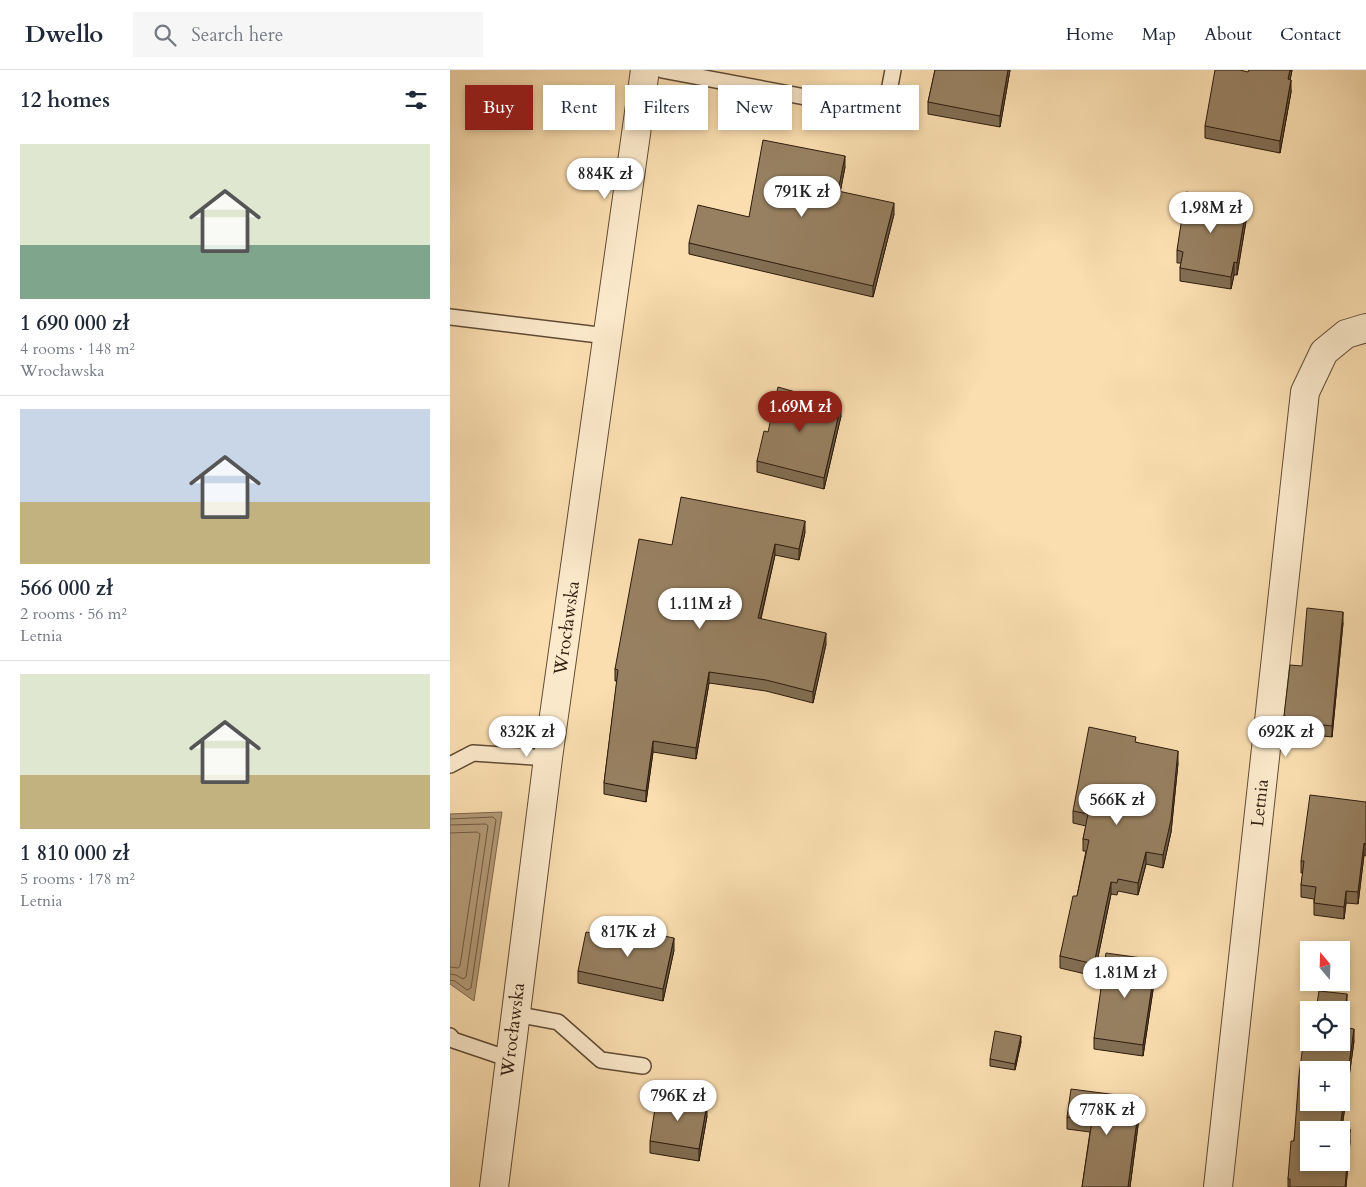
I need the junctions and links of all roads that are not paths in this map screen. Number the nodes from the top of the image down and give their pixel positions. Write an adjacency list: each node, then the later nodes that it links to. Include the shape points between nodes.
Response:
1 (645, 70): 6 (street, Wrocławska)
2 (662, 70): 3 (lane, via 885,112)
3 (893, 70)
4 (450, 317): 6 (lane)
5 (1366, 328): 14 (street, Letnia, via 1346,334 1324,352 1305,392)
6 (607, 336): 7 (street, Wrocławska)
7 (548, 758): 8 (lane, via 473,753); 9 (street, Wrocławska)
8 (450, 765)
9 (515, 1014): 11 (street, Wrocławska); 12 (lane, via 558,1022 601,1060)
10 (450, 1036): 11 (lane, via 453,1040)
11 (509, 1059): 13 (street, Wrocławska)
12 (643, 1066)
13 (494, 1187)
14 (1218, 1187)

